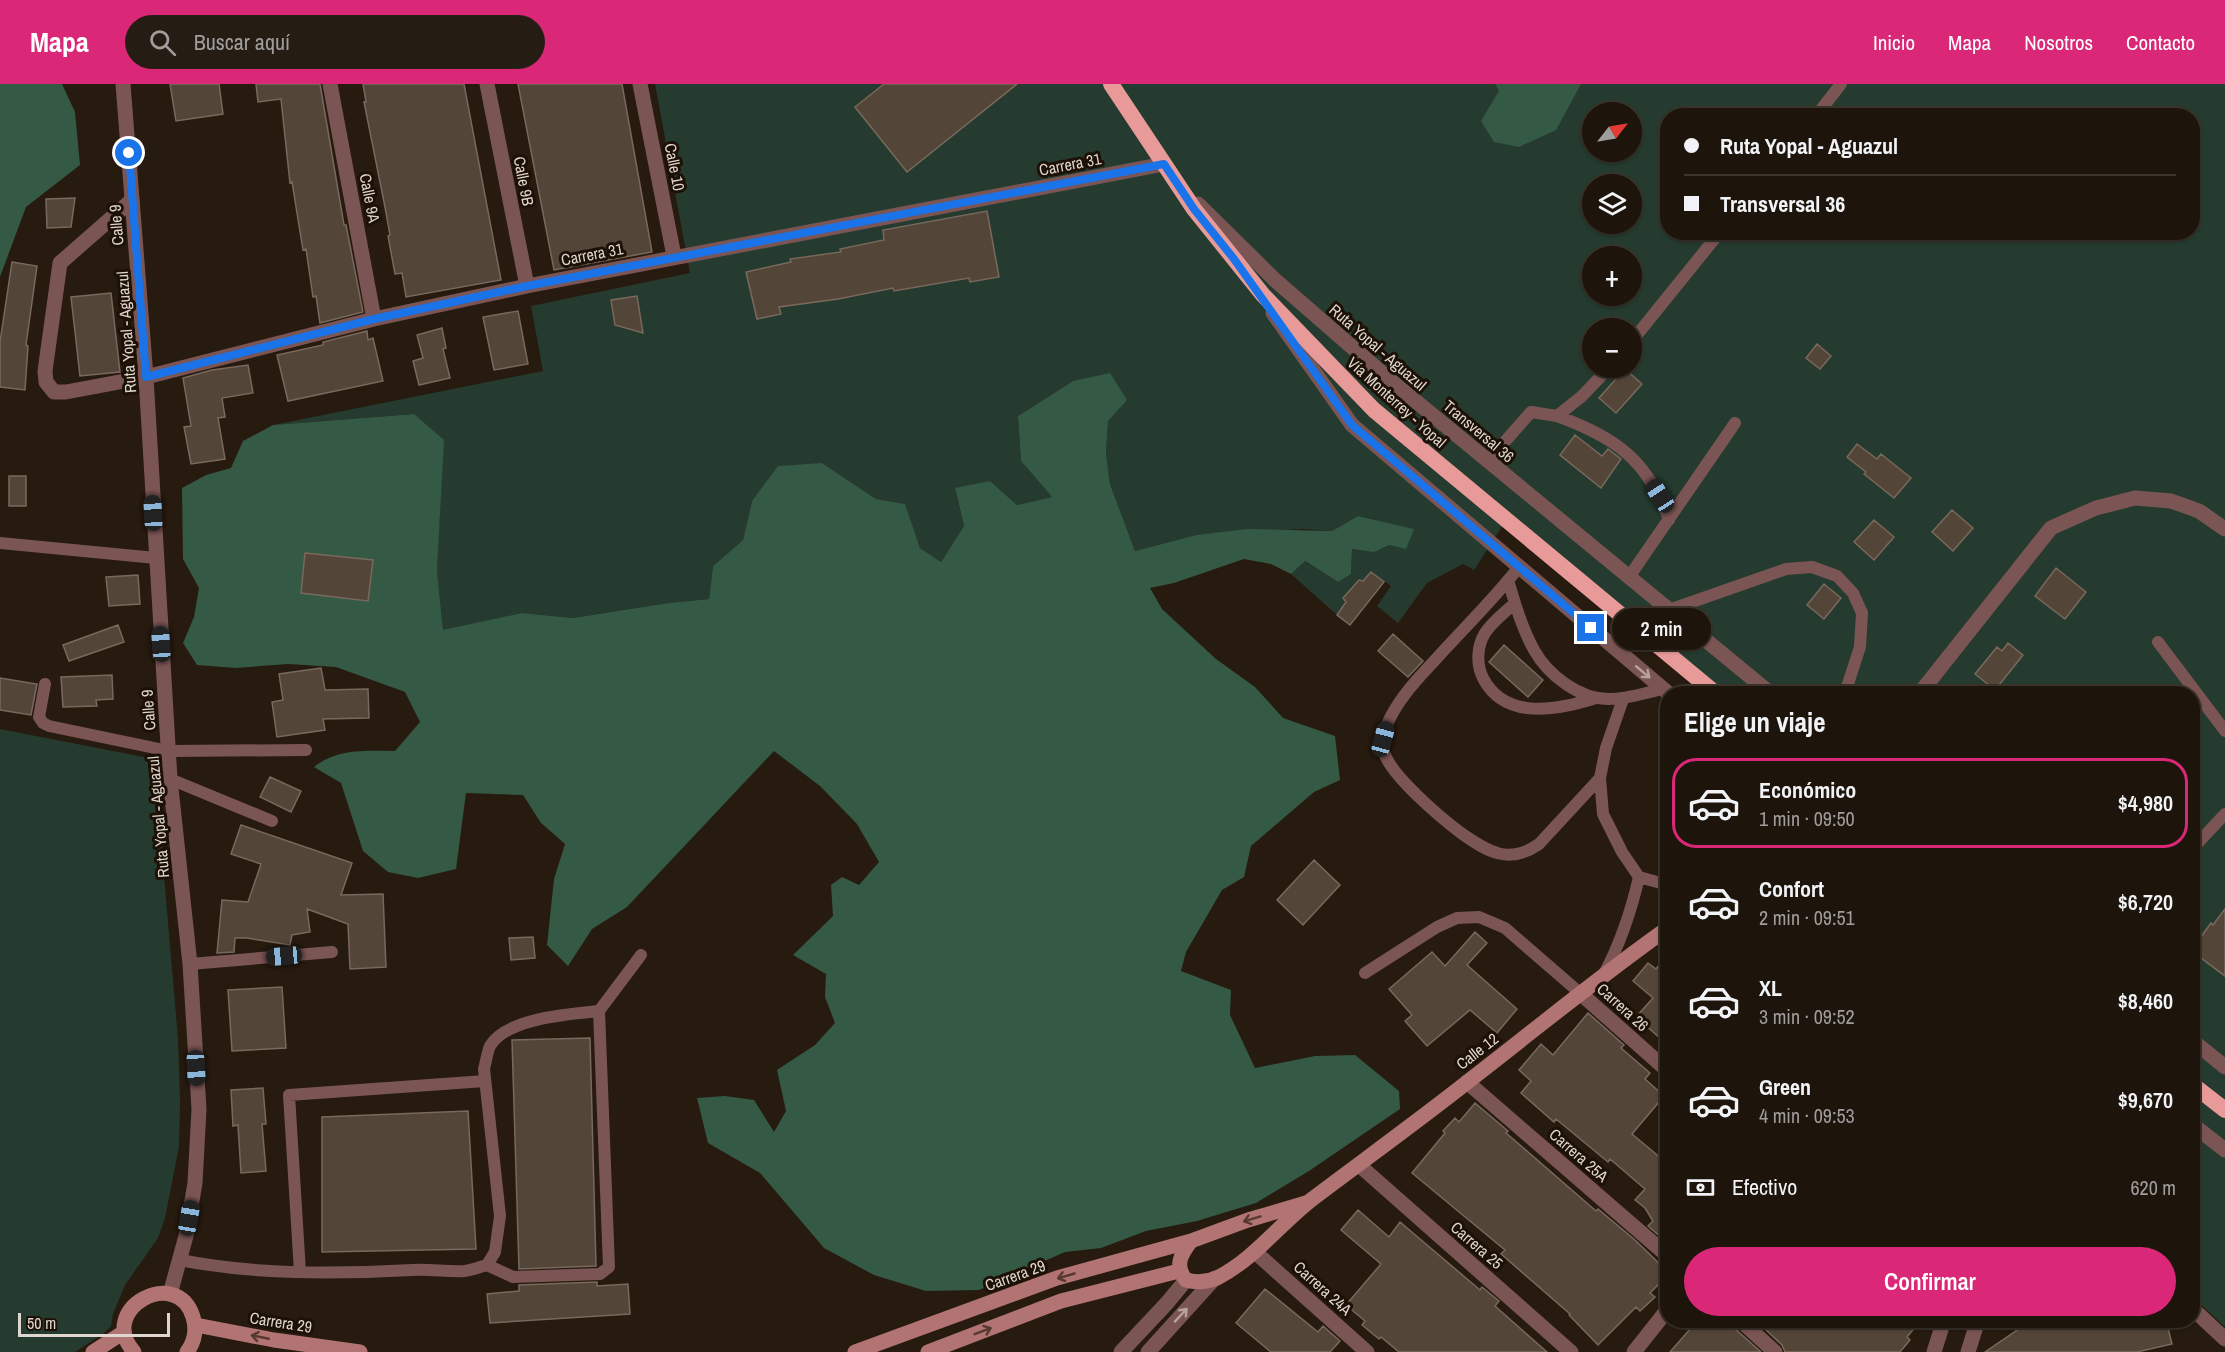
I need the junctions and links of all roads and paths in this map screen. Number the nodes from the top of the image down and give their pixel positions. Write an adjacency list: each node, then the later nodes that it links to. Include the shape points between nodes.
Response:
1 (123, 84): 10 (lane, Ruta Yopal - Aguazul)
2 (330, 84): 15 (street, Calle 9A)
3 (487, 84): 14 (street, Calle 9B)
4 (640, 84): 13 (street, Calle 10)
5 (1111, 84): 8 (lane)
6 (1841, 84): 7 (lane)
7 (1822, 108)
8 (1164, 164): 9 (lane); 13 (street, Carrera 31)
9 (1177, 184): 12 (highway, Vía Monterrey - Yopal, via 1194,209)
10 (132, 200): 17 (lane, Ruta Yopal - Aguazul); 17 (street, Carrera 31, via 60,263 45,371 46,382 54,392)
11 (1714, 240): 16 (lane)
12 (1236, 253): 21 (lane, Ruta Yopal - Aguazul); 26 (street, via 1352,425); 35 (highway, Vía Monterrey - Yopal, via 1263,295 1374,410)
13 (674, 256): 14 (street, Carrera 31)
14 (527, 286): 15 (street, Carrera 31)
15 (374, 319): 17 (street, Carrera 31)
16 (1642, 329)
17 (146, 377): 25 (lane, Ruta Yopal - Aguazul)
18 (1599, 378): 19 (lane)
19 (1557, 416): 21 (lane, via 1531,412); 22 (lane, via 1586,426 1625,450 1645,471)
20 (1736, 423): 22 (lane)
21 (1487, 462): 27 (lane, Ruta Yopal - Aguazul)
22 (1669, 520): 27 (lane)
23 (2225, 529): 38 (street, via 2199,511 2171,501 2135,498 2096,508 2051,528)
24 (0, 543): 25 (lane)
25 (156, 558): 45 (lane, Ruta Yopal - Aguazul)
26 (1519, 567): 28 (lane); 34 (street, one-way to 34)
27 (1629, 577): 30 (lane, Ruta Yopal - Aguazul)
28 (1508, 580): 29 (lane); 47 (lane, via 1410,687 1388,721 1383,739 1385,755 1395,772 1444,821 1483,849 1501,854 1515,855 1539,844)
29 (1515, 603): 41 (lane, via 1534,651 1555,675); 41 (lane, via 1485,633 1478,649 1479,670 1488,687 1503,701 1544,710)
30 (1669, 610): 31 (lane, Ruta Yopal - Aguazul); 37 (lane, via 1786,569 1812,567 1837,576 1853,593 1862,613 1860,647)
31 (1688, 626): 36 (street)
32 (2158, 642): 39 (lane)
33 (45, 684): 45 (lane, via 39,717 48,726)
34 (1660, 686)
35 (1707, 686)
36 (1761, 686)
37 (1847, 686)
38 (1926, 686)
39 (2191, 686)
40 (1660, 692): 43 (lane)
41 (1596, 698): 43 (lane)
42 (2200, 698): 44 (lane)
43 (1623, 699): 47 (lane)
44 (2225, 731)
45 (169, 750): 46 (lane); 48 (lane, Ruta Yopal - Aguazul)
46 (306, 750)
47 (1600, 778): 52 (lane, via 1603,814)
48 (170, 779): 50 (lane); 57 (lane, Ruta Yopal - Aguazul)
49 (2225, 814): 51 (lane)
50 (272, 821)
51 (2200, 841)
52 (1639, 877): 53 (lane); 59 (lane, via 1619,945)
53 (1660, 883)
54 (1660, 934): 59 (main road, Calle 12)
55 (332, 952): 57 (lane)
56 (641, 954): 61 (lane)
57 (190, 964): 76 (lane, Ruta Yopal - Aguazul, via 199,1109 195,1184)
58 (1365, 973): 60 (lane, via 1437,927 1457,918 1479,917 1505,928)
59 (1604, 974): 60 (main road, Calle 12)
60 (1581, 993): 63 (street, Carrera 26); 66 (main road, Calle 12)
61 (599, 1011): 65 (lane, via 515,1025 490,1046); 77 (lane, via 609,1267 600,1274 513,1277)
62 (2200, 1047): 64 (lane)
63 (1660, 1064)
64 (2225, 1067)
65 (485, 1081): 77 (lane, via 501,1216 495,1252); 78 (lane, via 289,1095)
66 (1467, 1082): 71 (main road, Calle 12); 74 (street, Carrera 25A)
67 (2200, 1090): 68 (highway)
68 (2225, 1110)
69 (2200, 1130): 70 (street)
70 (2225, 1150)
71 (1359, 1165): 72 (main road, Calle 12); 99 (street, Carrera 25)
72 (1308, 1202): 73 (main road, Carrera 29, one-way to 73); 75 (main road)
73 (1191, 1241): 79 (main road, via 1182,1252); 94 (main road, Carrera 29, one-way to 94, via 1057,1278)
74 (1660, 1249)
75 (1255, 1252): 80 (main road); 98 (street, Carrera 24A)
76 (180, 1260): 78 (lane, via 222,1268); 81 (lane, Ruta Yopal - Aguazul)
77 (487, 1265): 78 (lane, via 464,1270)
78 (300, 1272)
79 (1183, 1276): 80 (main road, via 1201,1282); 95 (main road, one-way to 79, via 1060,1301); 96 (street, via 1167,1303)
80 (1215, 1278): 97 (street, one-way to 80)
81 (170, 1294): 84 (main road, via 183,1301); 88 (lane, via 146,1296 135,1303)
82 (2200, 1315): 89 (street)
83 (1660, 1319): 100 (street)
84 (196, 1325): 92 (main road); 93 (main road, Carrera 29, one-way to 84)
85 (1749, 1328): 101 (street)
86 (1942, 1328): 102 (street)
87 (1976, 1328): 103 (street)
88 (124, 1332): 90 (lane); 91 (main road)
89 (2225, 1339)
90 (93, 1352)
91 (134, 1352)
92 (187, 1352)
93 (360, 1352)
94 (855, 1352)
95 (928, 1352)
96 (1121, 1352)
97 (1148, 1352)
98 (1367, 1352)
99 (1571, 1352)
100 (1634, 1352)
101 (1775, 1352)
102 (1934, 1352)
103 (1968, 1352)

